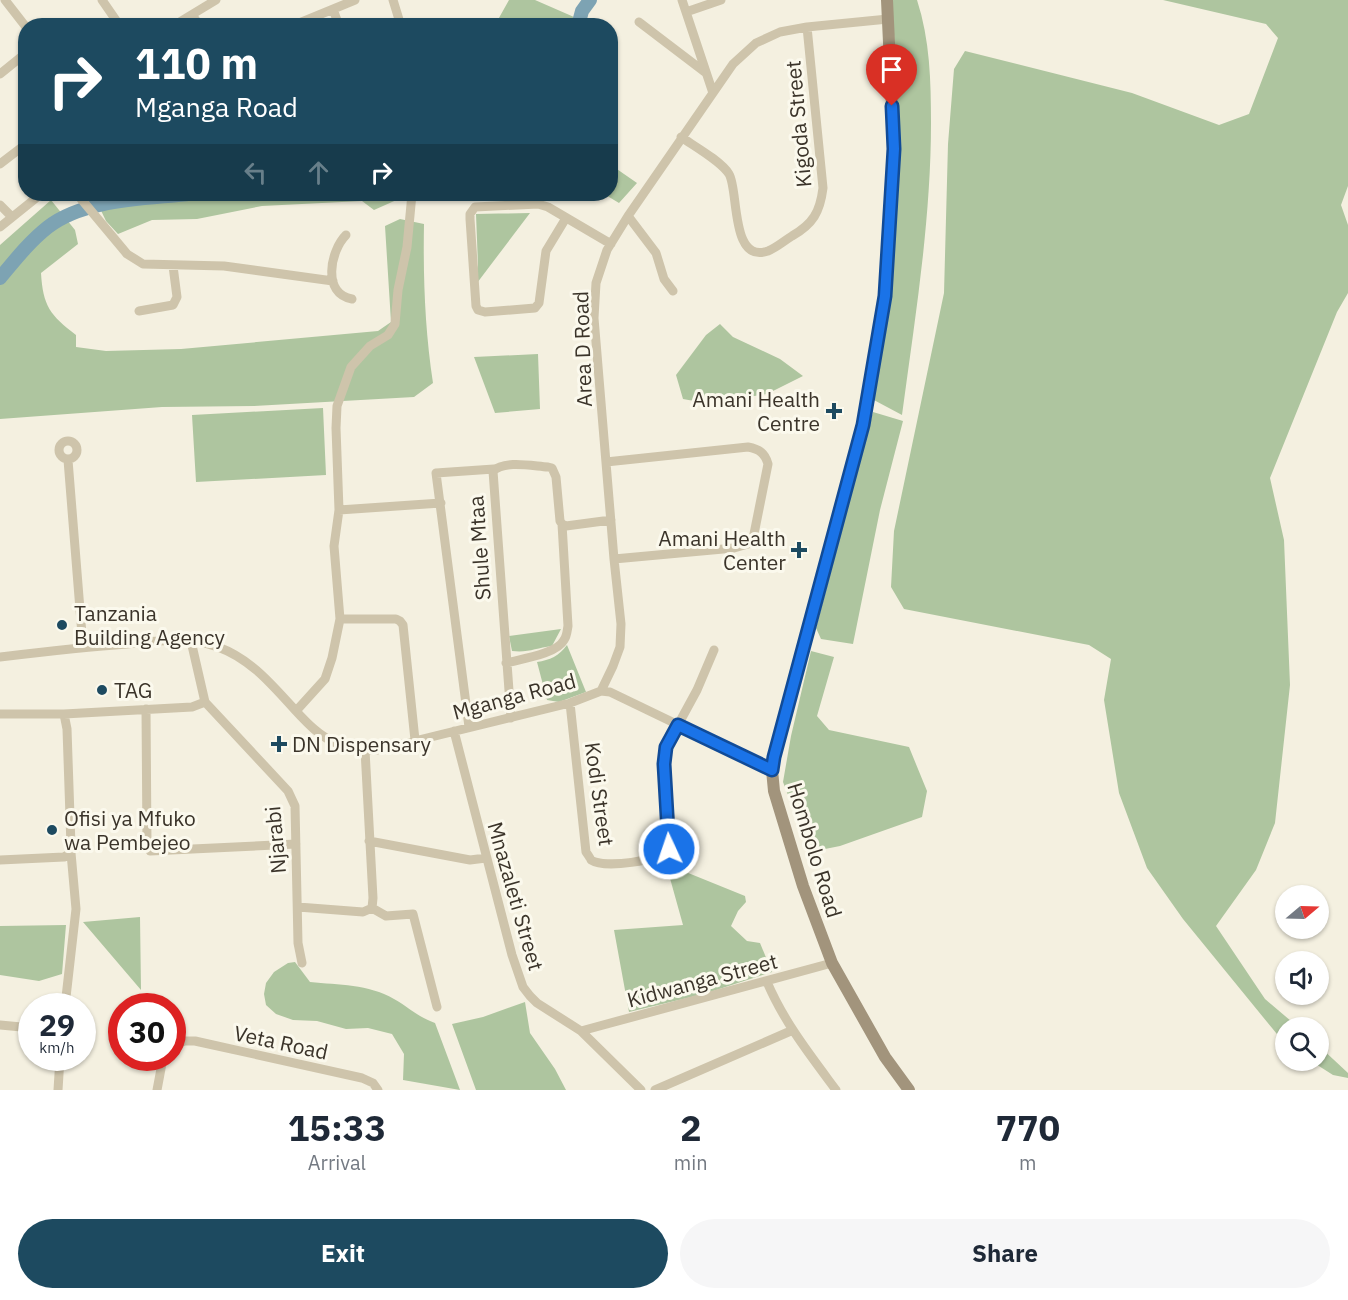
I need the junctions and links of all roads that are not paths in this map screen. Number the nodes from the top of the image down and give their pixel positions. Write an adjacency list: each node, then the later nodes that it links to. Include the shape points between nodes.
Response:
1 (5, 0): 12 (street)
2 (102, 0): 13 (street)
3 (216, 0): 11 (street)
4 (355, 0): 9 (street)
5 (393, 0): 18 (street)
6 (682, 0): 10 (street)
7 (721, 0): 10 (street)
8 (887, 0): 19 (street, Hombolo Road)
9 (333, 9): 16 (street); 17 (street)
10 (687, 12): 23 (street)
11 (192, 15): 14 (street); 15 (street)
12 (19, 18)
13 (114, 18)
14 (187, 18)
15 (194, 18)
16 (311, 18)
17 (336, 18)
18 (399, 18)
19 (888, 19): 21 (street, Area D Road); 71 (street, Hombolo Road, via 894,149 885,296 863,425)
20 (639, 22): 23 (street)
21 (807, 27): 25 (street, Area D Road, via 780,32 756,43 733,64); 26 (street, Kigoda Street, via 823,188 821,206 812,221 768,251 757,252 749,247 738,226 730,176)
22 (18, 59): 24 (street)
23 (706, 73): 25 (street)
24 (0, 74)
25 (713, 93): 26 (street, Area D Road)
26 (681, 137): 33 (street, Area D Road)
27 (18, 150): 28 (street)
28 (0, 164)
29 (32, 201): 34 (street)
30 (83, 201): 39 (street, via 138,262)
31 (411, 201): 48 (street, via 395,324 351,367 337,406)
32 (0, 205): 34 (street)
33 (628, 216): 38 (street, Area D Road); 41 (street, via 657,253 664,279)
34 (12, 217): 36 (street)
35 (566, 218): 35 (street, via 538,204 479,206 472,210 478,310 535,308 546,251); 38 (street)
36 (0, 227)
37 (346, 235): 40 (street, via 335,250)
38 (611, 244): 45 (street, Area D Road, via 596,283 594,318)
39 (173, 266): 40 (street, via 224,266); 43 (street, via 177,297 172,304)
40 (333, 281): 42 (street, via 339,293)
41 (673, 291)
42 (352, 299)
43 (139, 311)
44 (68, 459): 54 (street)
45 (606, 462): 49 (street, Area D Road); 51 (street, via 748,447 762,452 768,464 755,533 748,544)
46 (495, 469): 47 (street, via 436,473); 50 (street, Shule Mtaa, via 506,465 552,468); 57 (street, Shule Mtaa, via 491,475)
47 (441, 503): 48 (street); 67 (street)
48 (339, 510): 52 (street, via 334,546)
49 (611, 520): 50 (street); 51 (street, Area D Road)
50 (562, 524): 57 (street, via 568,626 565,640 552,651)
51 (614, 559): 58 (street, Area D Road, via 620,646)
52 (340, 619): 62 (street, via 325,679); 69 (street, via 396,620 403,625)
53 (191, 641): 54 (street, Mganga Road); 59 (street); 62 (street, Mganga Road, via 217,646 243,659)
54 (83, 647): 56 (street, Mganga Road)
55 (714, 650): 66 (street)
56 (0, 657)
57 (506, 663): 65 (street, Shule Mtaa)
58 (601, 691): 60 (street, Mganga Road); 66 (street, Mganga Road)
59 (205, 702): 61 (street, via 192,707); 73 (street, Njarabi, via 288,791 295,806)
60 (570, 703): 65 (street, Mganga Road); 66 (street, Kodi Street, via 586,852 591,860 601,863 628,863 658,856 669,849 664,764 666,747)
61 (146, 709): 64 (street); 73 (street, via 150,851)
62 (296, 711): 70 (street, Mganga Road, via 313,729 336,744)
63 (0, 714): 64 (street)
64 (64, 714): 74 (street)
65 (511, 718): 67 (street, Mganga Road)
66 (678, 725): 71 (street, Mganga Road)
67 (469, 727): 68 (street, Mganga Road)
68 (454, 731): 69 (street, Mganga Road); 75 (street, Mnazaleti Street)
69 (415, 740): 70 (street, Mganga Road)
70 (365, 750): 72 (street)
71 (772, 770): 80 (street, Hombolo Road, via 774,791 803,886)
72 (369, 841): 75 (street, via 470,860); 78 (street)
73 (296, 844): 77 (street, Njarabi)
74 (71, 852): 76 (street, via 64,857); 82 (street, via 76,909)
75 (486, 858): 87 (street, Mnazaleti Street, via 523,987 537,1003)
76 (0, 860)
77 (298, 907): 78 (street, via 363,912); 79 (street, Njarabi)
78 (372, 908): 83 (street, via 386,916 413,914)
79 (302, 963)
80 (832, 963): 81 (street, Kidwanga Street); 97 (street, Hombolo Road, via 885,1057)
81 (767, 982): 86 (street); 87 (street, Kidwanga Street)
82 (66, 993)
83 (437, 1007)
84 (0, 1025): 85 (street)
85 (18, 1027)
86 (793, 1030): 91 (street); 96 (street)
87 (581, 1031): 95 (street, Mnazaleti Street)
88 (186, 1041): 94 (street, Veta Road, via 362,1078)
89 (59, 1071): 92 (street)
90 (161, 1071): 93 (street)
91 (832, 1089)
92 (58, 1090)
93 (157, 1090)
94 (378, 1090)
95 (641, 1090)
96 (655, 1090)
97 (909, 1090)

